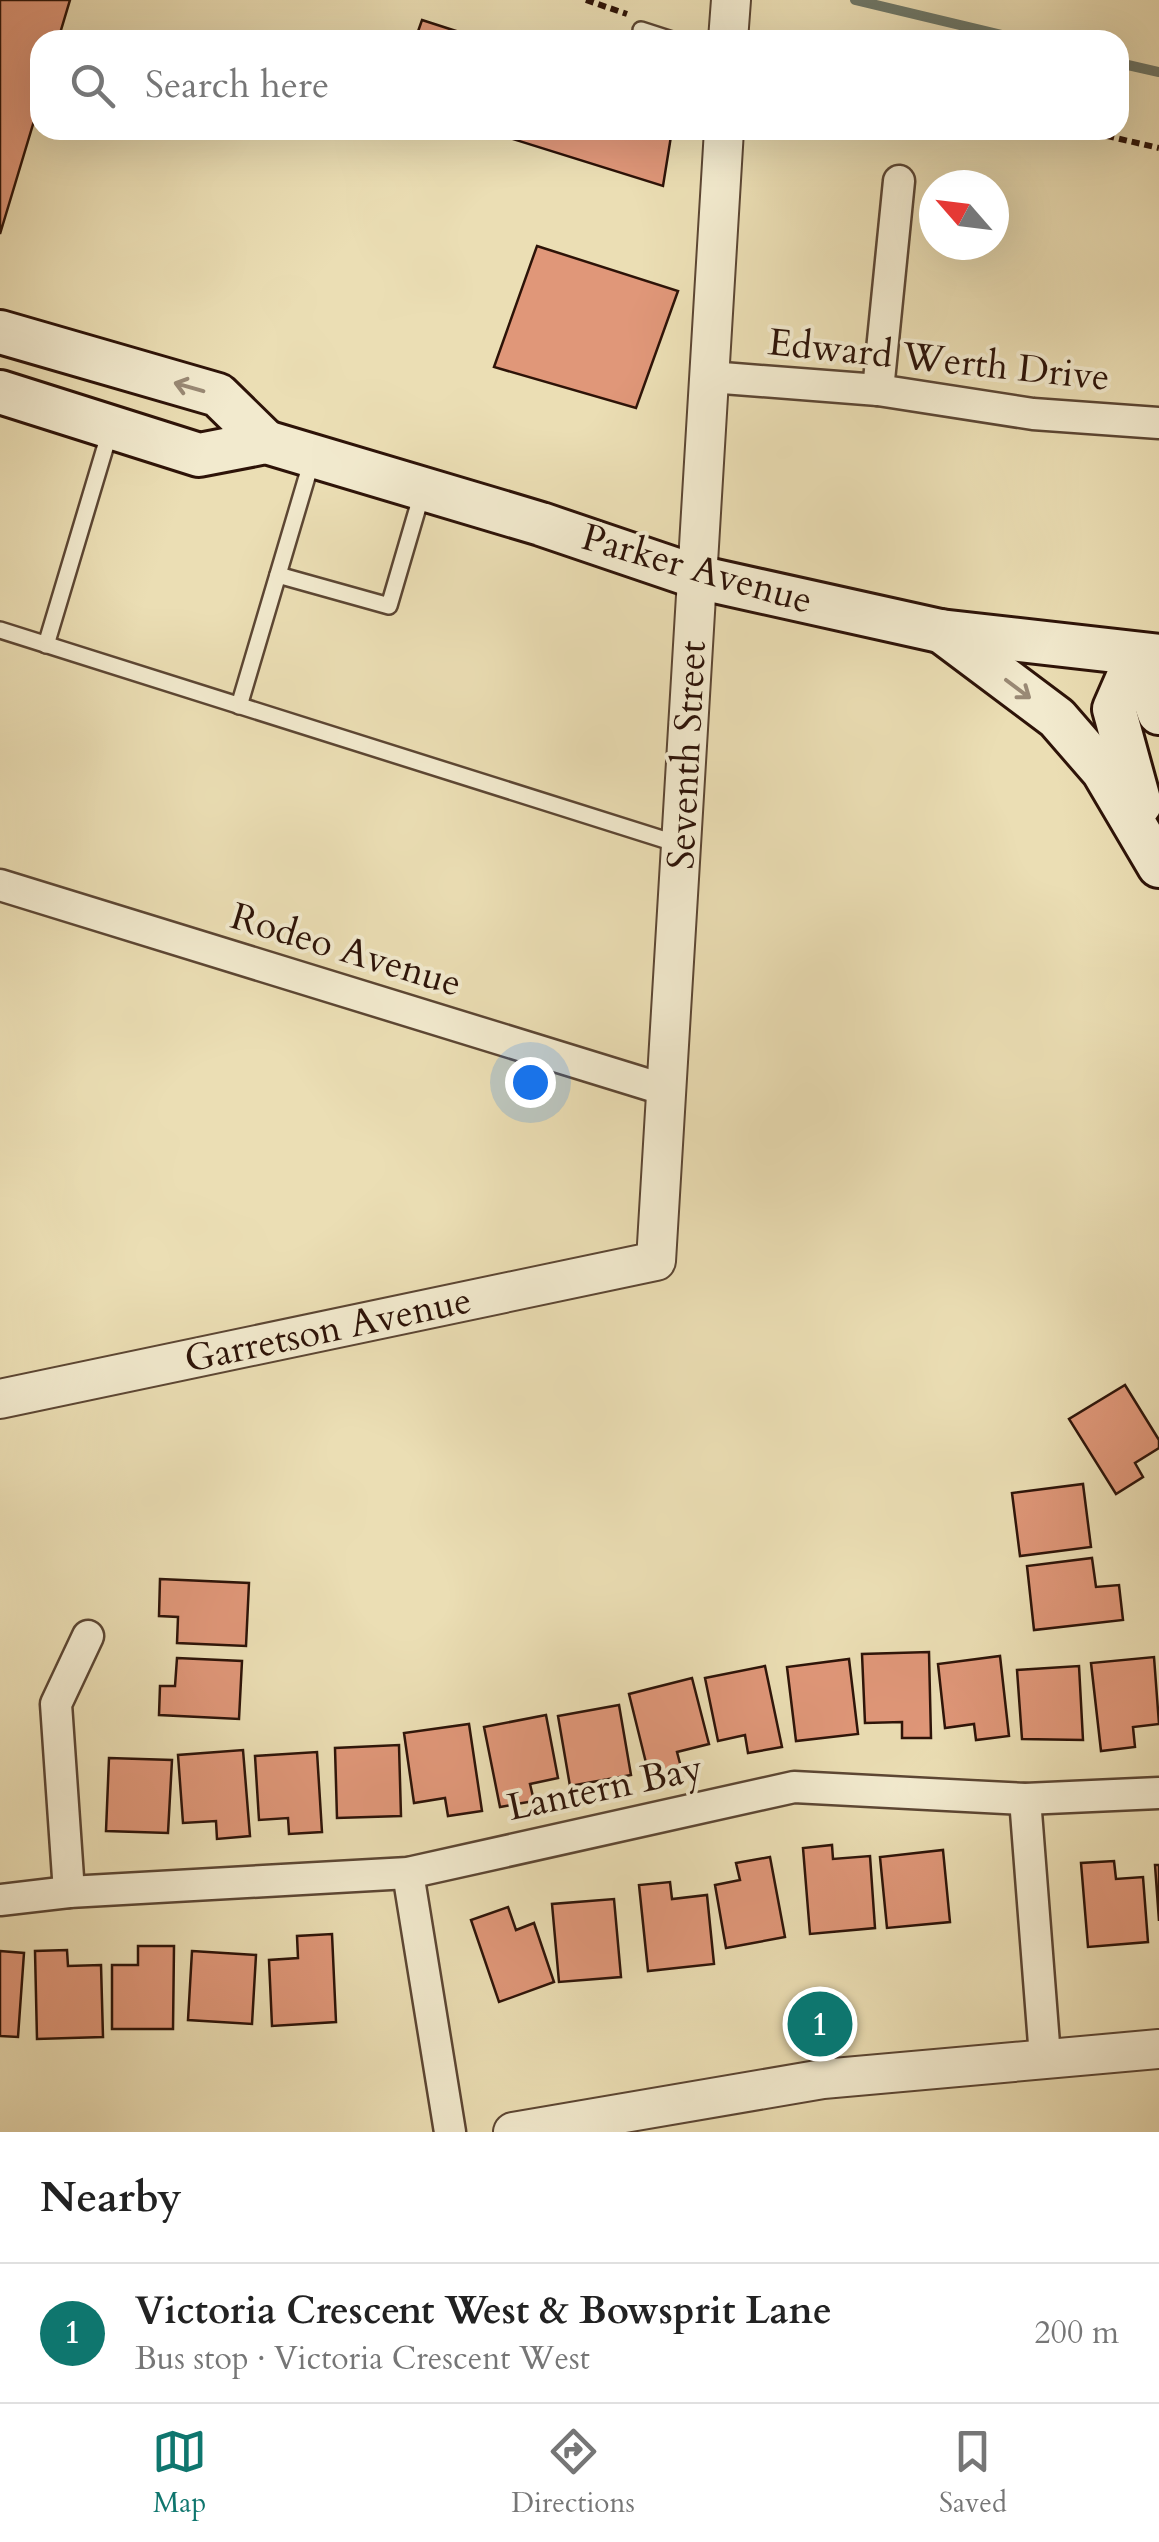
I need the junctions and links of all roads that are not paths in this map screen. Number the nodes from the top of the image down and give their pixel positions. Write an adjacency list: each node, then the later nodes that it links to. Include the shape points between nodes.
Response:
1 (723, 140): 4 (street, Seventh Street)
2 (898, 181): 5 (street)
3 (0, 332): 9 (main road, Parker Avenue, one-way to 3, via 218,395)
4 (710, 377): 5 (street, Edward Werth Drive); 13 (street, Seventh Street)
5 (878, 390): 7 (street, Edward Werth Drive, via 1033,414)
6 (0, 392): 8 (main road, Parker Avenue)
7 (1159, 423)
8 (111, 427): 9 (main road, Parker Avenue, via 199,455); 16 (lane)
9 (266, 442): 10 (main road, Parker Avenue)
10 (314, 456): 11 (main road, Parker Avenue); 12 (lane)
11 (424, 489): 12 (lane, via 388,606); 13 (main road, Parker Avenue)
12 (278, 575): 18 (lane)
13 (697, 577): 15 (main road, Parker Avenue); 20 (street, Seventh Street)
14 (0, 630): 16 (lane)
15 (940, 631): 17 (main road, Parker Avenue); 22 (main road, one-way to 22, via 1057,718 1103,772)
16 (46, 645): 18 (lane)
17 (1149, 655): 19 (main road); 21 (main road, via 1114,709)
18 (239, 706): 20 (lane)
19 (1159, 712)
20 (682, 846): 24 (street, Seventh Street)
21 (1159, 856)
22 (1159, 866)
23 (0, 885): 24 (street, Rodeo Avenue)
24 (669, 1091): 25 (street, Seventh Street)
25 (656, 1261): 26 (street, Garretson Avenue)
26 (8, 1392)
27 (88, 1636): 31 (street, via 56,1704)
28 (1159, 1793): 29 (street, Lantern Bay)
29 (1026, 1798): 30 (street, Lantern Bay, via 794,1787); 34 (street)
30 (408, 1873): 31 (street, Lantern Bay); 35 (street)
31 (68, 1892): 32 (street, Lantern Bay)
32 (0, 1900)
33 (1159, 2048): 34 (street)
34 (1045, 2057): 36 (street, via 823,2080)
35 (450, 2132)
36 (513, 2132)

